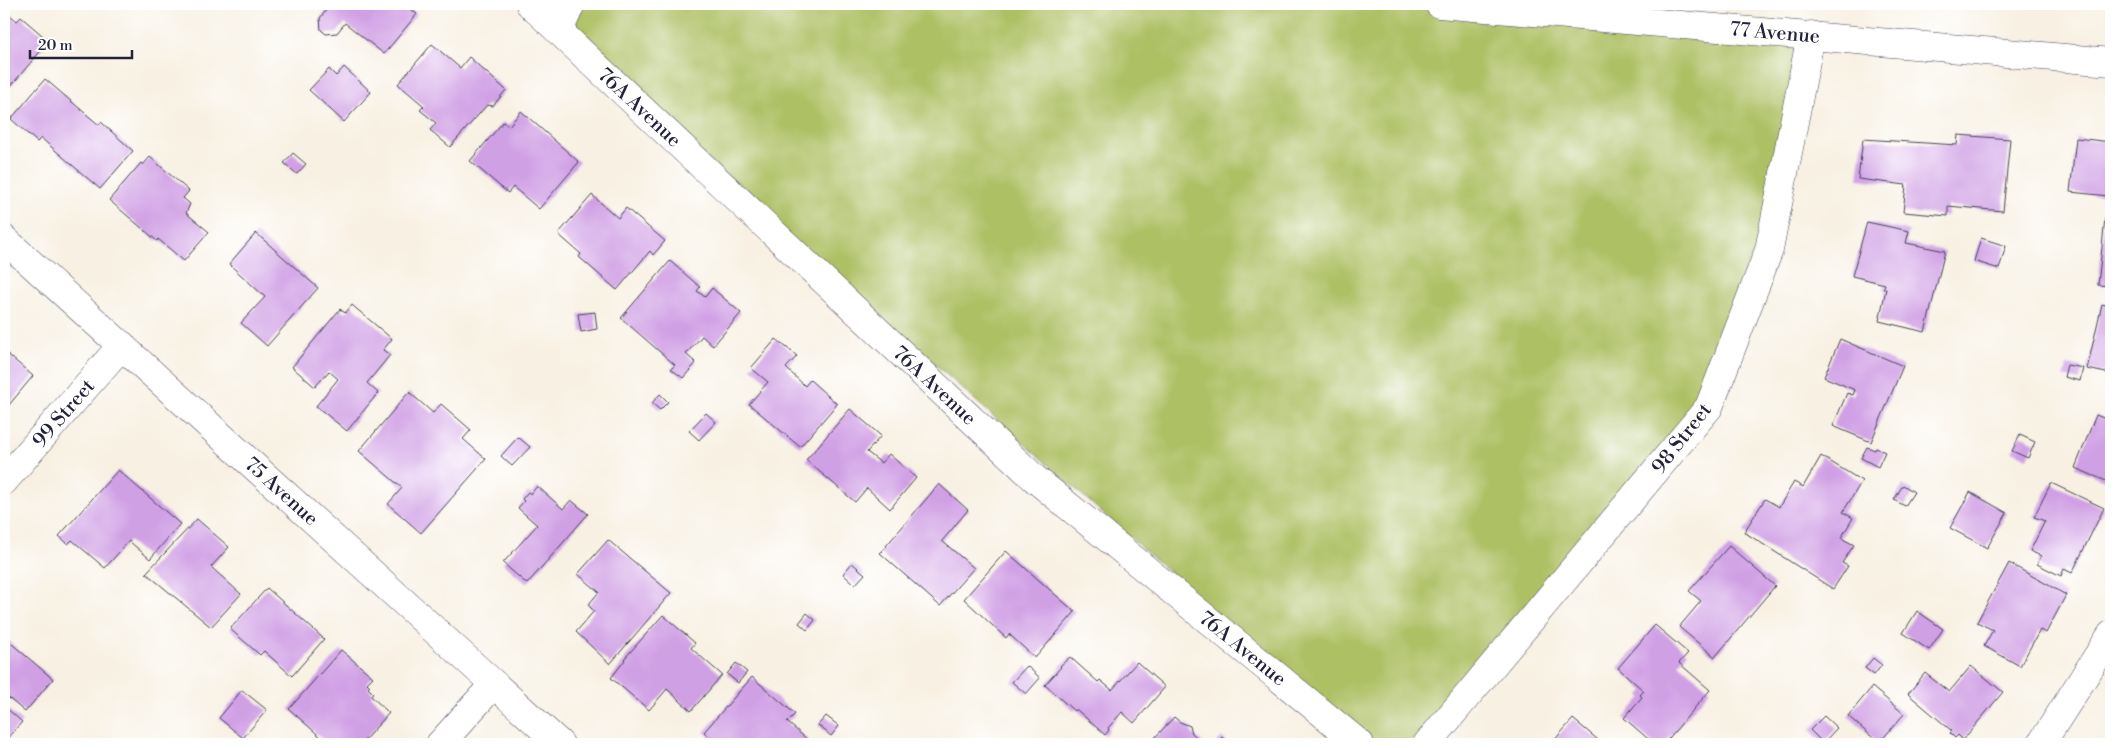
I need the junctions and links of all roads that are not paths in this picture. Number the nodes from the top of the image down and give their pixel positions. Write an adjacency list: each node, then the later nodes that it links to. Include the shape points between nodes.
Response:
1 (530, 4): 4 (street, 76A Avenue)
2 (571, 4): 4 (street)
3 (1438, 4): 5 (street, 77 Avenue)
4 (559, 31): 14 (street, 76A Avenue, via 1034,478)
5 (1811, 35): 6 (street, 77 Avenue); 15 (street, 98 Street, via 1769,250 1709,407)
6 (2111, 62)
7 (4, 239): 8 (street, 75 Avenue)
8 (122, 345): 9 (street, 99 Street); 11 (street, 75 Avenue)
9 (4, 481)
10 (2111, 635): 16 (street)
11 (494, 684): 12 (street); 13 (street, 75 Avenue)
12 (440, 744)
13 (560, 744)
14 (1360, 744)
15 (1427, 744)
16 (2041, 744)

